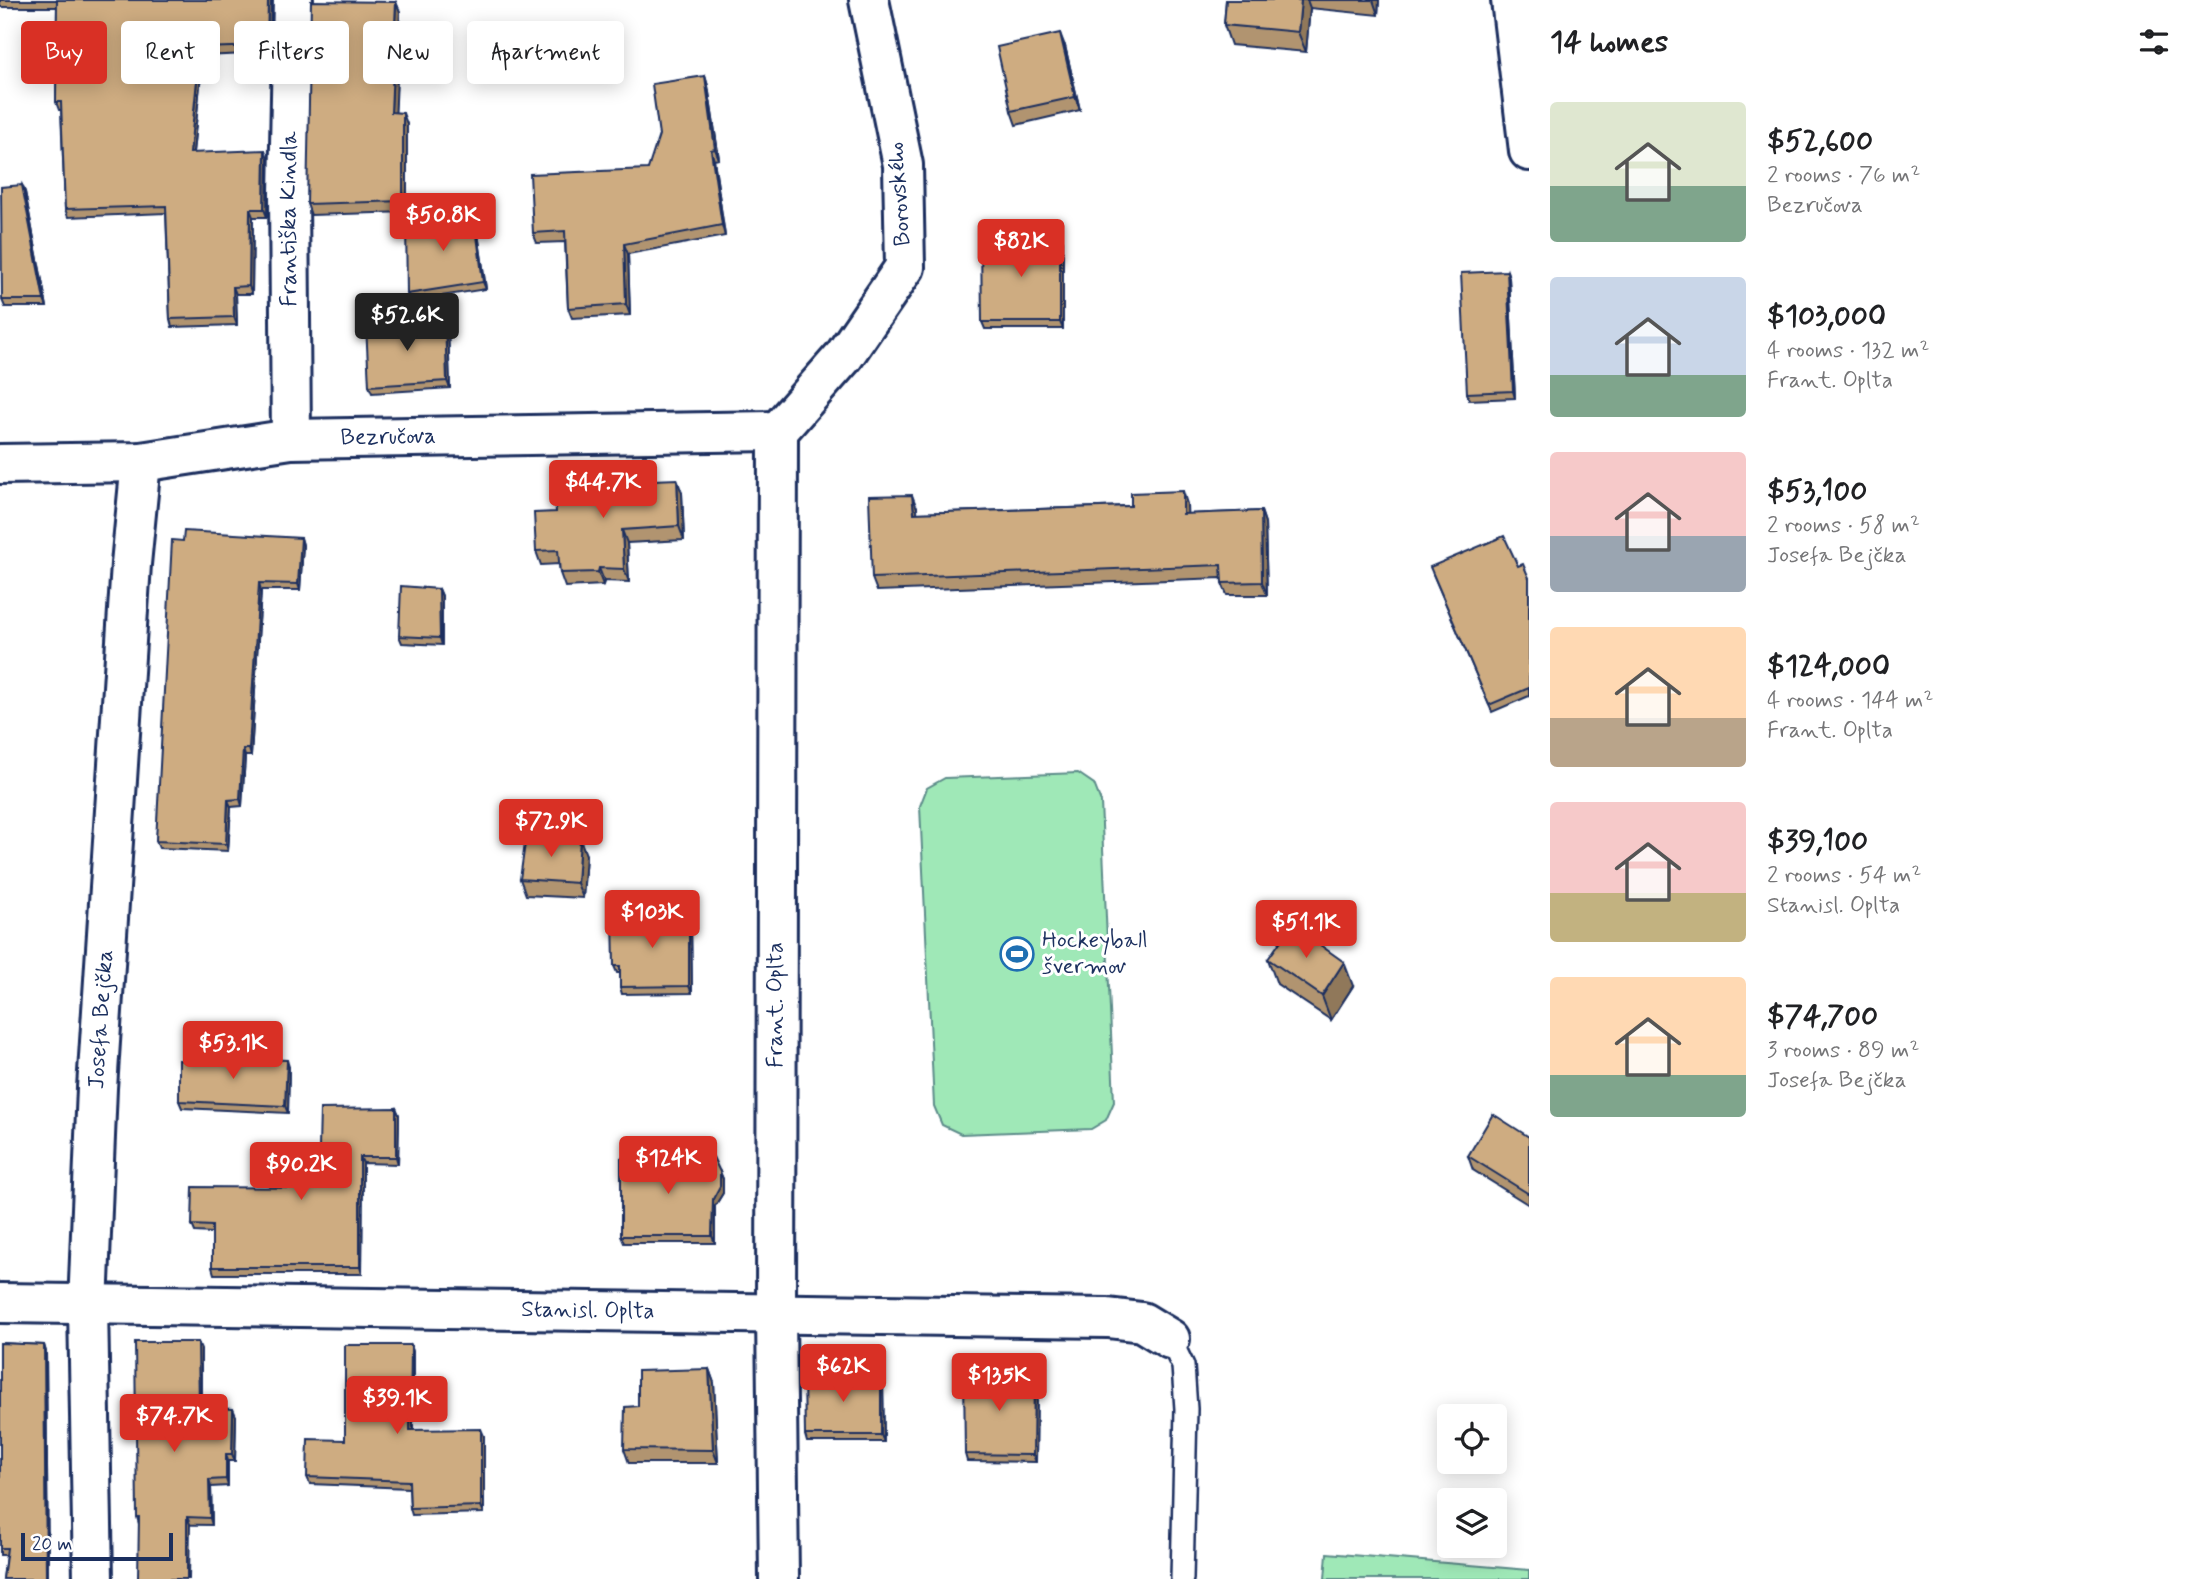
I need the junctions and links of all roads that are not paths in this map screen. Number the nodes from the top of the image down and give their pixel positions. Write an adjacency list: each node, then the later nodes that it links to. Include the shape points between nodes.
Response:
1 (293, 0): 6 (street, Františka Kindla)
2 (869, 0): 5 (street, Borovského, via 902,165 905,267 844,356)
3 (1511, 0): 4 (street)
4 (1529, 151)
5 (778, 431): 6 (street, Bezručova); 11 (street, Frant. Oplta)
6 (290, 439): 7 (street, Bezručova)
7 (141, 462): 8 (street, Bezručova); 10 (street, Josefa Bejčka, via 97,1088)
8 (0, 464)
9 (0, 1303): 10 (street, Stanisl. Oplta)
10 (88, 1306): 11 (street, Stanisl. Oplta); 13 (street, Josefa Bejčka)
11 (776, 1313): 12 (street, Stanisl. Oplta, via 1108,1318 1142,1322); 14 (street, Frant. Oplta)
12 (1170, 1339): 15 (lane, via 1183,1366 1186,1409)
13 (93, 1579)
14 (779, 1579)
15 (1182, 1579)

